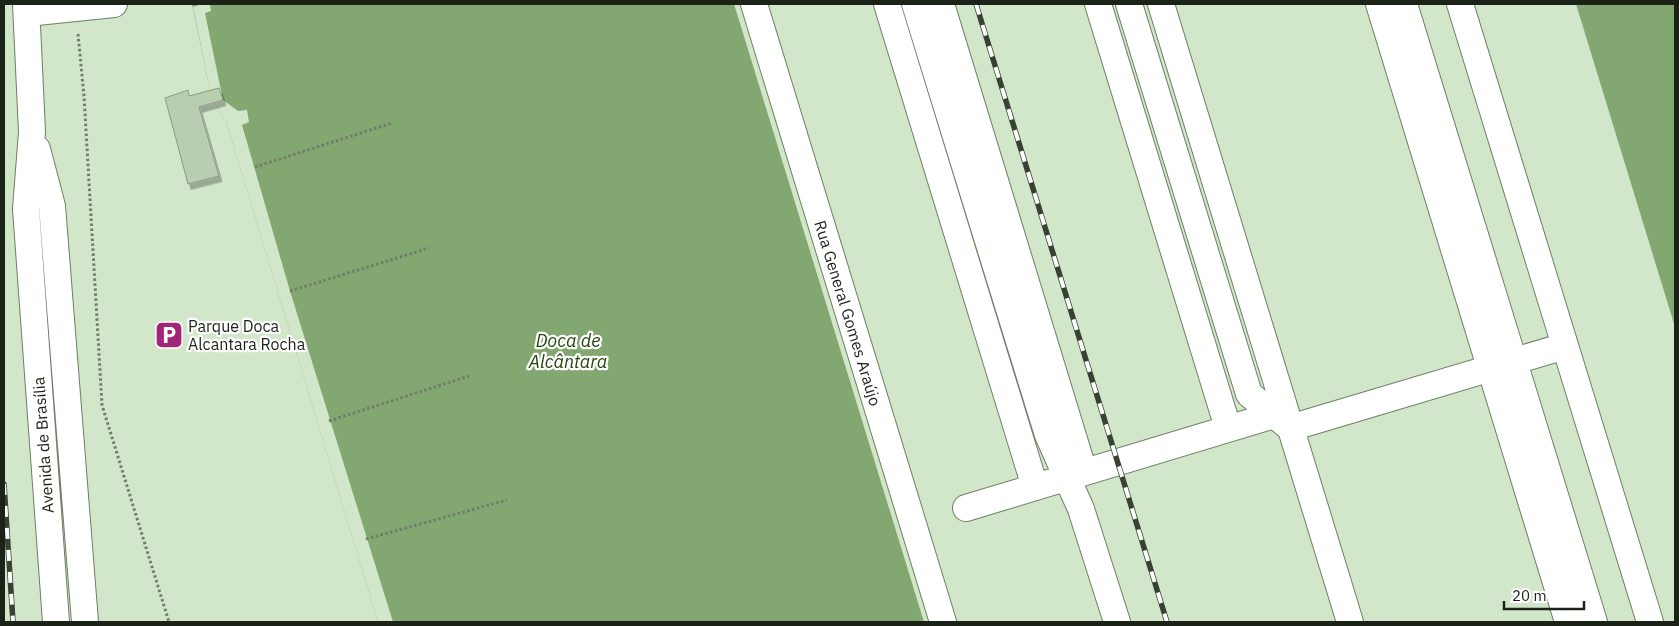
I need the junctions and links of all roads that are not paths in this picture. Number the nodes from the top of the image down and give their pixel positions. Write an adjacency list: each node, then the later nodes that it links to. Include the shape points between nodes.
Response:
1 (114, 4): 12 (street)
2 (754, 4): 27 (street, Rua General Gomes Araújo)
3 (886, 4): 21 (street)
4 (916, 4): 20 (street, via 1048,435)
5 (942, 4): 20 (street)
6 (1098, 4): 19 (street)
7 (1129, 4): 18 (street, via 1248,394)
8 (1161, 4): 18 (street)
9 (1379, 4): 17 (street)
10 (1404, 4): 17 (street)
11 (1460, 4): 16 (street)
12 (26, 8): 13 (street, Avenida de Brasília)
13 (32, 132): 14 (street, Avenida de Brasília, via 52,206); 15 (street, Avenida de Brasília, via 26,209)
14 (62, 318): 15 (street); 23 (street, Avenida de Brasília)
15 (34, 320): 24 (street, Avenida de Brasília)
16 (1565, 346): 17 (street); 32 (street)
17 (1502, 365): 18 (street); 30 (street); 31 (street)
18 (1282, 422): 19 (street); 29 (street)
19 (1228, 428): 20 (street)
20 (1075, 474): 21 (street); 28 (street, via 1081,510)
21 (1035, 487): 22 (street)
22 (966, 508)
23 (81, 568): 24 (street); 26 (street, Avenida de Brasília)
24 (52, 570): 25 (street, Avenida de Brasília)
25 (56, 622)
26 (85, 622)
27 (944, 622)
28 (1117, 622)
29 (1350, 622)
30 (1568, 622)
31 (1594, 622)
32 (1650, 622)

